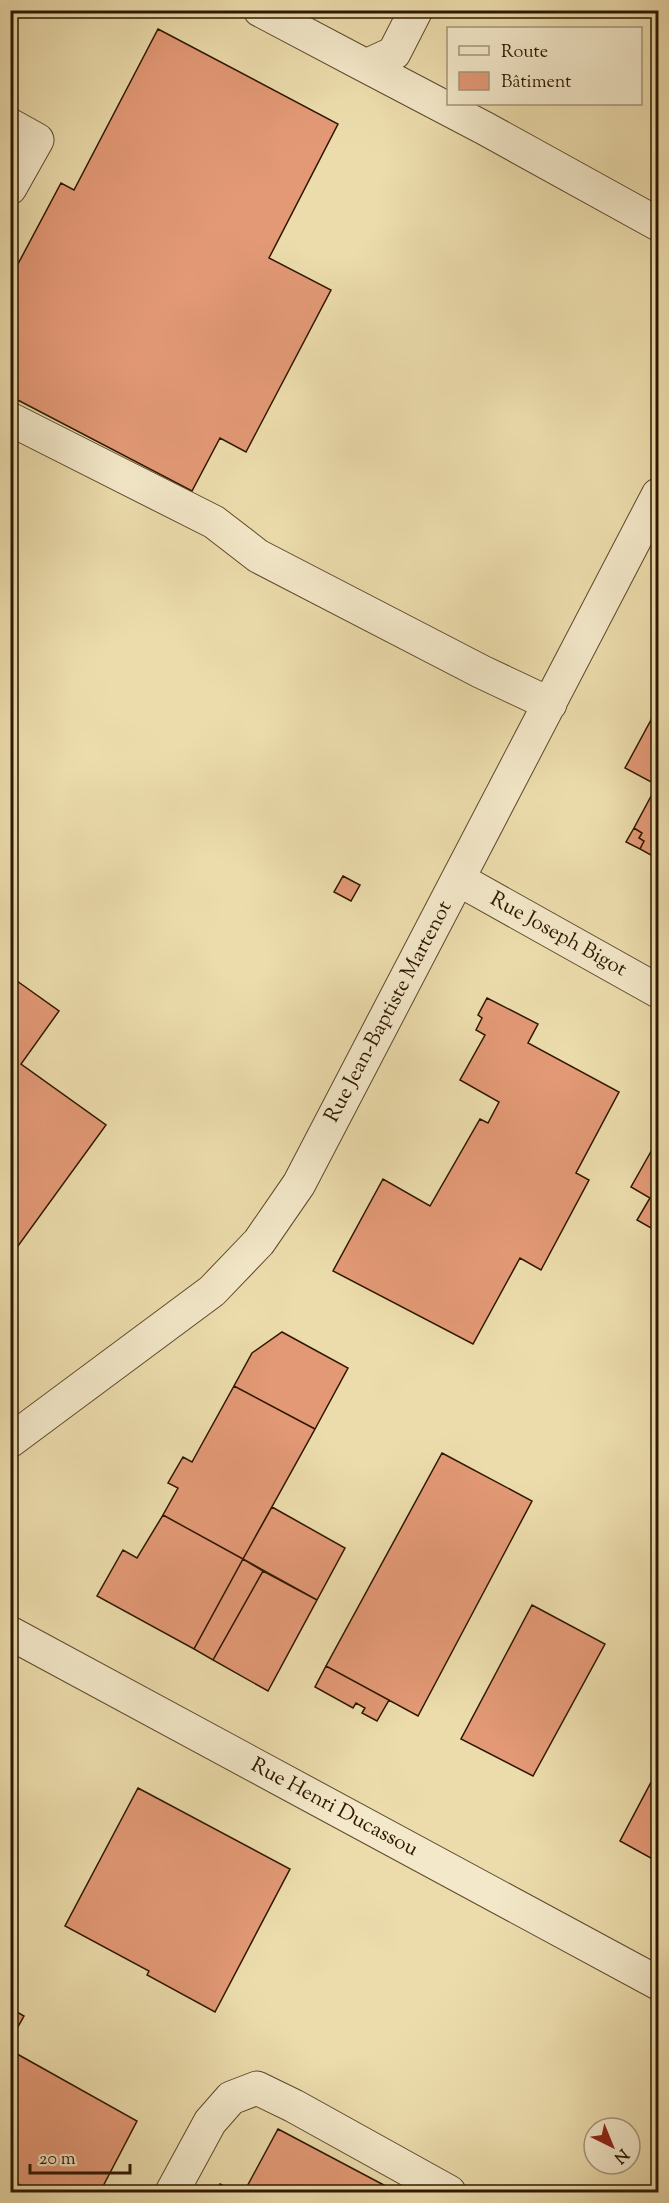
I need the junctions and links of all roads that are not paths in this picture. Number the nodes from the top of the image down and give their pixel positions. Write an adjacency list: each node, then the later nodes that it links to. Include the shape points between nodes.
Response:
1 (260, 10): 3 (street)
2 (416, 10): 3 (street, via 394,53)
3 (366, 66): 6 (street)
4 (10, 125): 5 (street, via 37,140)
5 (10, 188)
6 (658, 224)
7 (10, 419): 9 (street, via 214,522 258,556)
8 (658, 495): 9 (street, Rue Jean-Baptiste Martenot)
9 (550, 704): 10 (street, Rue Jean-Baptiste Martenot)
10 (458, 879): 11 (street, Rue Joseph Bigot); 12 (street, Rue Jean-Baptiste Martenot, via 299,1184 259,1242 212,1291)
11 (658, 991)
12 (14, 1433)
13 (10, 1633): 14 (street, Rue Henri Ducassou)
14 (658, 1983)
15 (172, 2193): 16 (street, via 210,2122 231,2098 257,2088)
16 (449, 2193)

